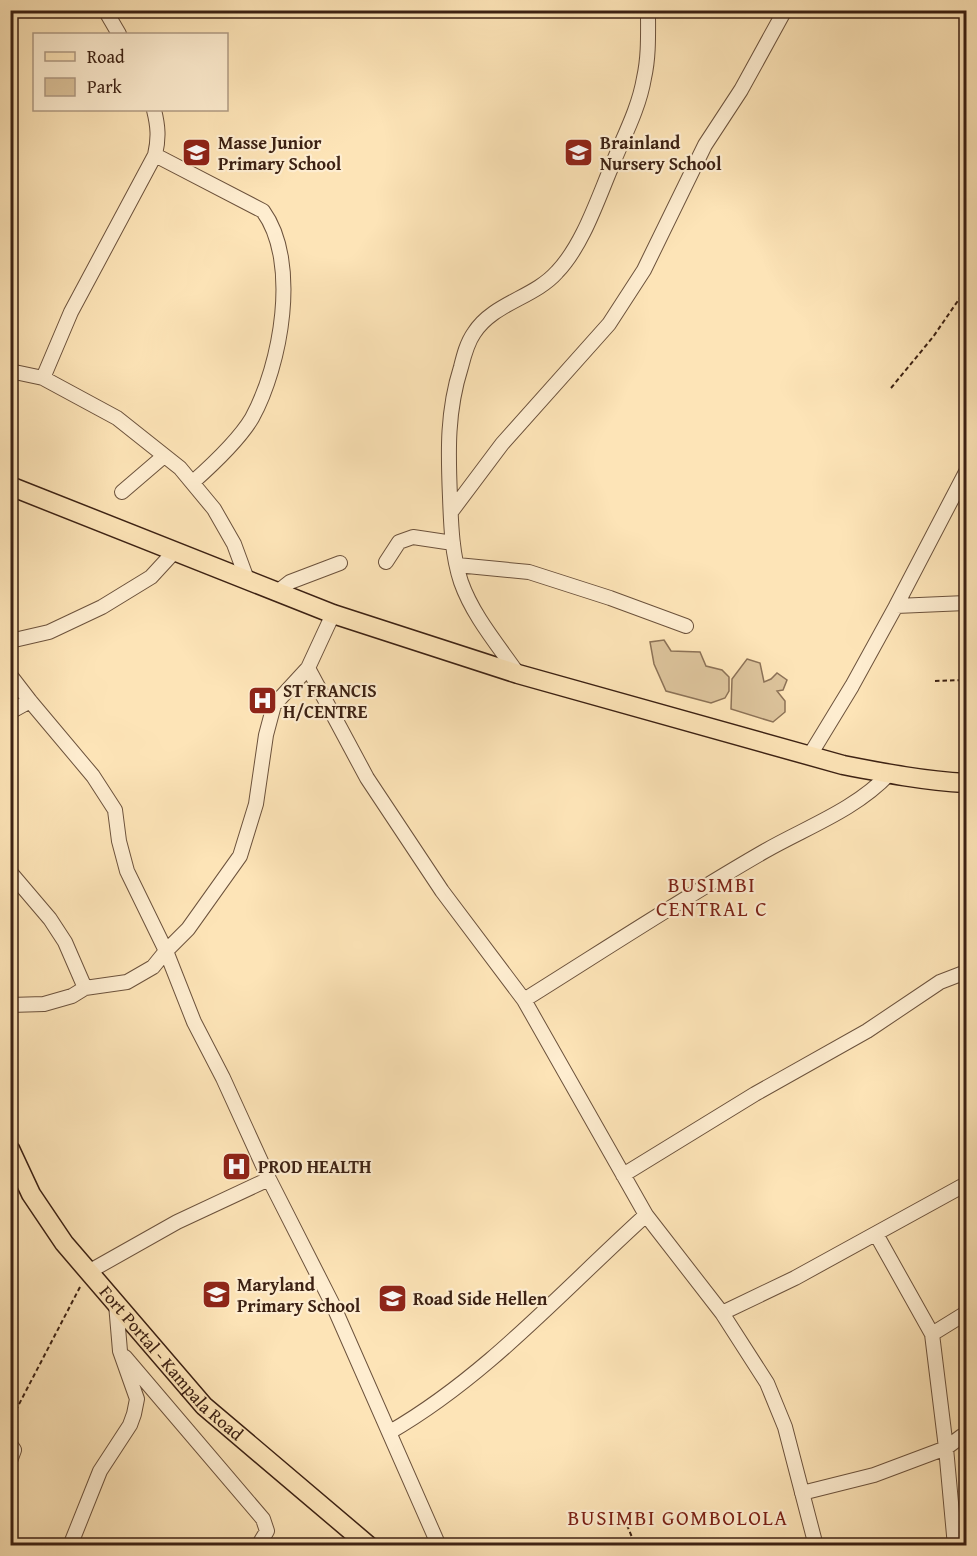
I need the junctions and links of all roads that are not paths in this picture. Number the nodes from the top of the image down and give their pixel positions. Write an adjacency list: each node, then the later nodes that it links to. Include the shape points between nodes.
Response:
1 (105, 10): 4 (street)
2 (648, 10): 14 (street, via 644,79 635,112 585,229 558,272 482,321 472,335 453,392 447,440)
3 (785, 10): 14 (street, via 705,145 644,270 609,324 502,444)
4 (118, 33)
5 (154, 111): 6 (street, via 159,139)
6 (155, 155): 8 (street, via 71,312); 11 (street, via 263,211 280,247 281,334 269,380 251,419)
7 (10, 371): 8 (street)
8 (43, 378): 9 (street, via 117,418)
9 (164, 456): 11 (street); 13 (street)
10 (966, 472): 23 (street)
11 (193, 482): 20 (street, via 234,544)
12 (10, 486): 16 (main road)
13 (122, 492)
14 (450, 512): 15 (street)
15 (453, 543): 17 (street, via 413,537 399,542); 19 (street)
16 (174, 552): 20 (main road); 26 (street, via 151,577 102,607 49,632)
17 (386, 562)
18 (340, 563): 21 (street, via 290,582)
19 (457, 565): 25 (street, via 529,573); 28 (street, via 473,609)
20 (248, 582): 21 (main road)
21 (276, 593): 24 (main road)
22 (966, 603): 23 (street)
23 (896, 606): 32 (street)
24 (333, 614): 27 (street); 28 (main road)
25 (686, 626)
26 (10, 641)
27 (308, 668): 36 (street, via 274,705 256,804 240,856 188,929); 39 (street, via 367,778 442,891)
28 (518, 674): 32 (main road)
29 (10, 675): 30 (street)
30 (30, 701): 31 (street); 36 (street, via 93,776 115,810 127,871)
31 (10, 712)
32 (810, 755): 33 (main road)
33 (888, 774): 34 (main road); 39 (street, via 873,791 850,806 765,851)
34 (966, 783)
35 (10, 872): 38 (street, via 50,919)
36 (166, 951): 38 (street, via 153,967 127,982); 43 (street, via 194,1022)
37 (966, 972): 42 (street, via 940,982 867,1031)
38 (85, 988): 40 (street, via 44,1004)
39 (524, 1000): 42 (street)
40 (10, 1005)
41 (10, 1149): 47 (main road, Fort Portal - Kampala Road, via 31,1194 64,1243)
42 (623, 1175): 45 (street)
43 (269, 1179): 47 (street, via 177,1222); 53 (street, via 333,1305)
44 (966, 1184): 46 (street)
45 (646, 1215): 49 (street); 53 (street, via 456,1390)
46 (876, 1234): 49 (street); 51 (street)
47 (90, 1271): 48 (main road, Fort Portal - Kampala Road)
48 (116, 1304): 52 (street); 61 (main road, Fort Portal - Kampala Road, via 204,1406)
49 (722, 1313): 58 (street, via 777,1404)
50 (966, 1313): 51 (street)
51 (932, 1334): 56 (street)
52 (120, 1351): 59 (street, via 137,1398 135,1414 100,1471); 60 (street, via 263,1519 267,1531)
53 (390, 1432): 62 (street)
54 (966, 1437): 56 (street)
55 (11, 1444): 57 (street, via 14,1450)
56 (946, 1448): 58 (street, via 874,1475); 64 (street)
57 (10, 1461)
58 (802, 1492): 63 (street)
59 (70, 1545)
60 (258, 1545)
61 (369, 1545)
62 (439, 1545)
63 (816, 1545)
64 (955, 1545)

